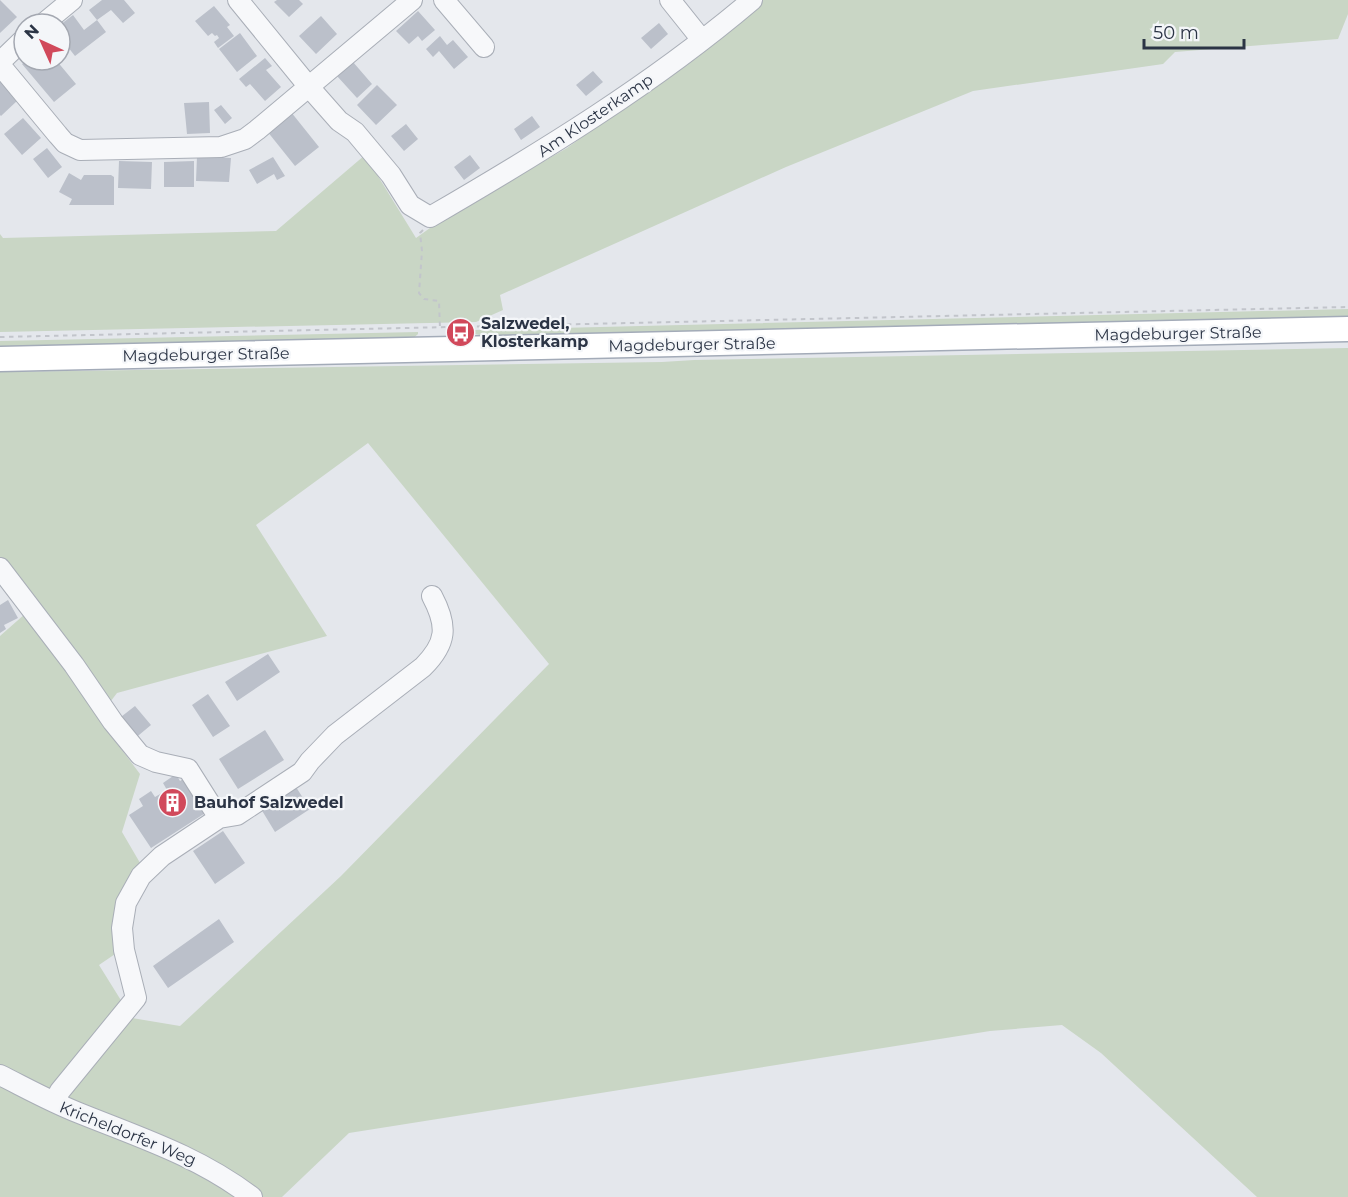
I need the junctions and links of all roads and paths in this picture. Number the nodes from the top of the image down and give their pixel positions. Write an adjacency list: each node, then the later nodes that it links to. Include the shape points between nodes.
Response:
1 (72, 0): 7 (street)
2 (238, 0): 12 (street)
3 (412, 0): 12 (street)
4 (444, 0): 9 (street)
5 (670, 0): 8 (street)
6 (752, 0): 8 (street, Am Klosterkamp)
7 (58, 12)
8 (702, 40): 13 (street, Am Klosterkamp, via 528,160)
9 (484, 47)
10 (12, 51): 11 (street)
11 (0, 63): 12 (street, via 65,143 80,150 234,144)
12 (309, 87): 13 (street, via 339,121 355,132 410,205)
13 (430, 217): 15 (path, via 420,233 419,293 424,299 439,301)
14 (1348, 307): 15 (path)
15 (440, 328): 17 (path)
16 (1348, 329): 18 (main road, Magdeburger Straße)
17 (0, 337)
18 (0, 359)
19 (0, 568): 21 (street, via 140,755 188,769)
20 (432, 596): 21 (street, via 444,627 434,657 334,735 302,772 237,815)
21 (219, 818): 23 (street, via 162,856 130,892 122,940 136,998)
22 (0, 1075): 23 (street, Kricheldorfer Weg)
23 (54, 1102): 24 (street, Kricheldorfer Weg, via 175,1150 212,1169)
24 (252, 1197)

